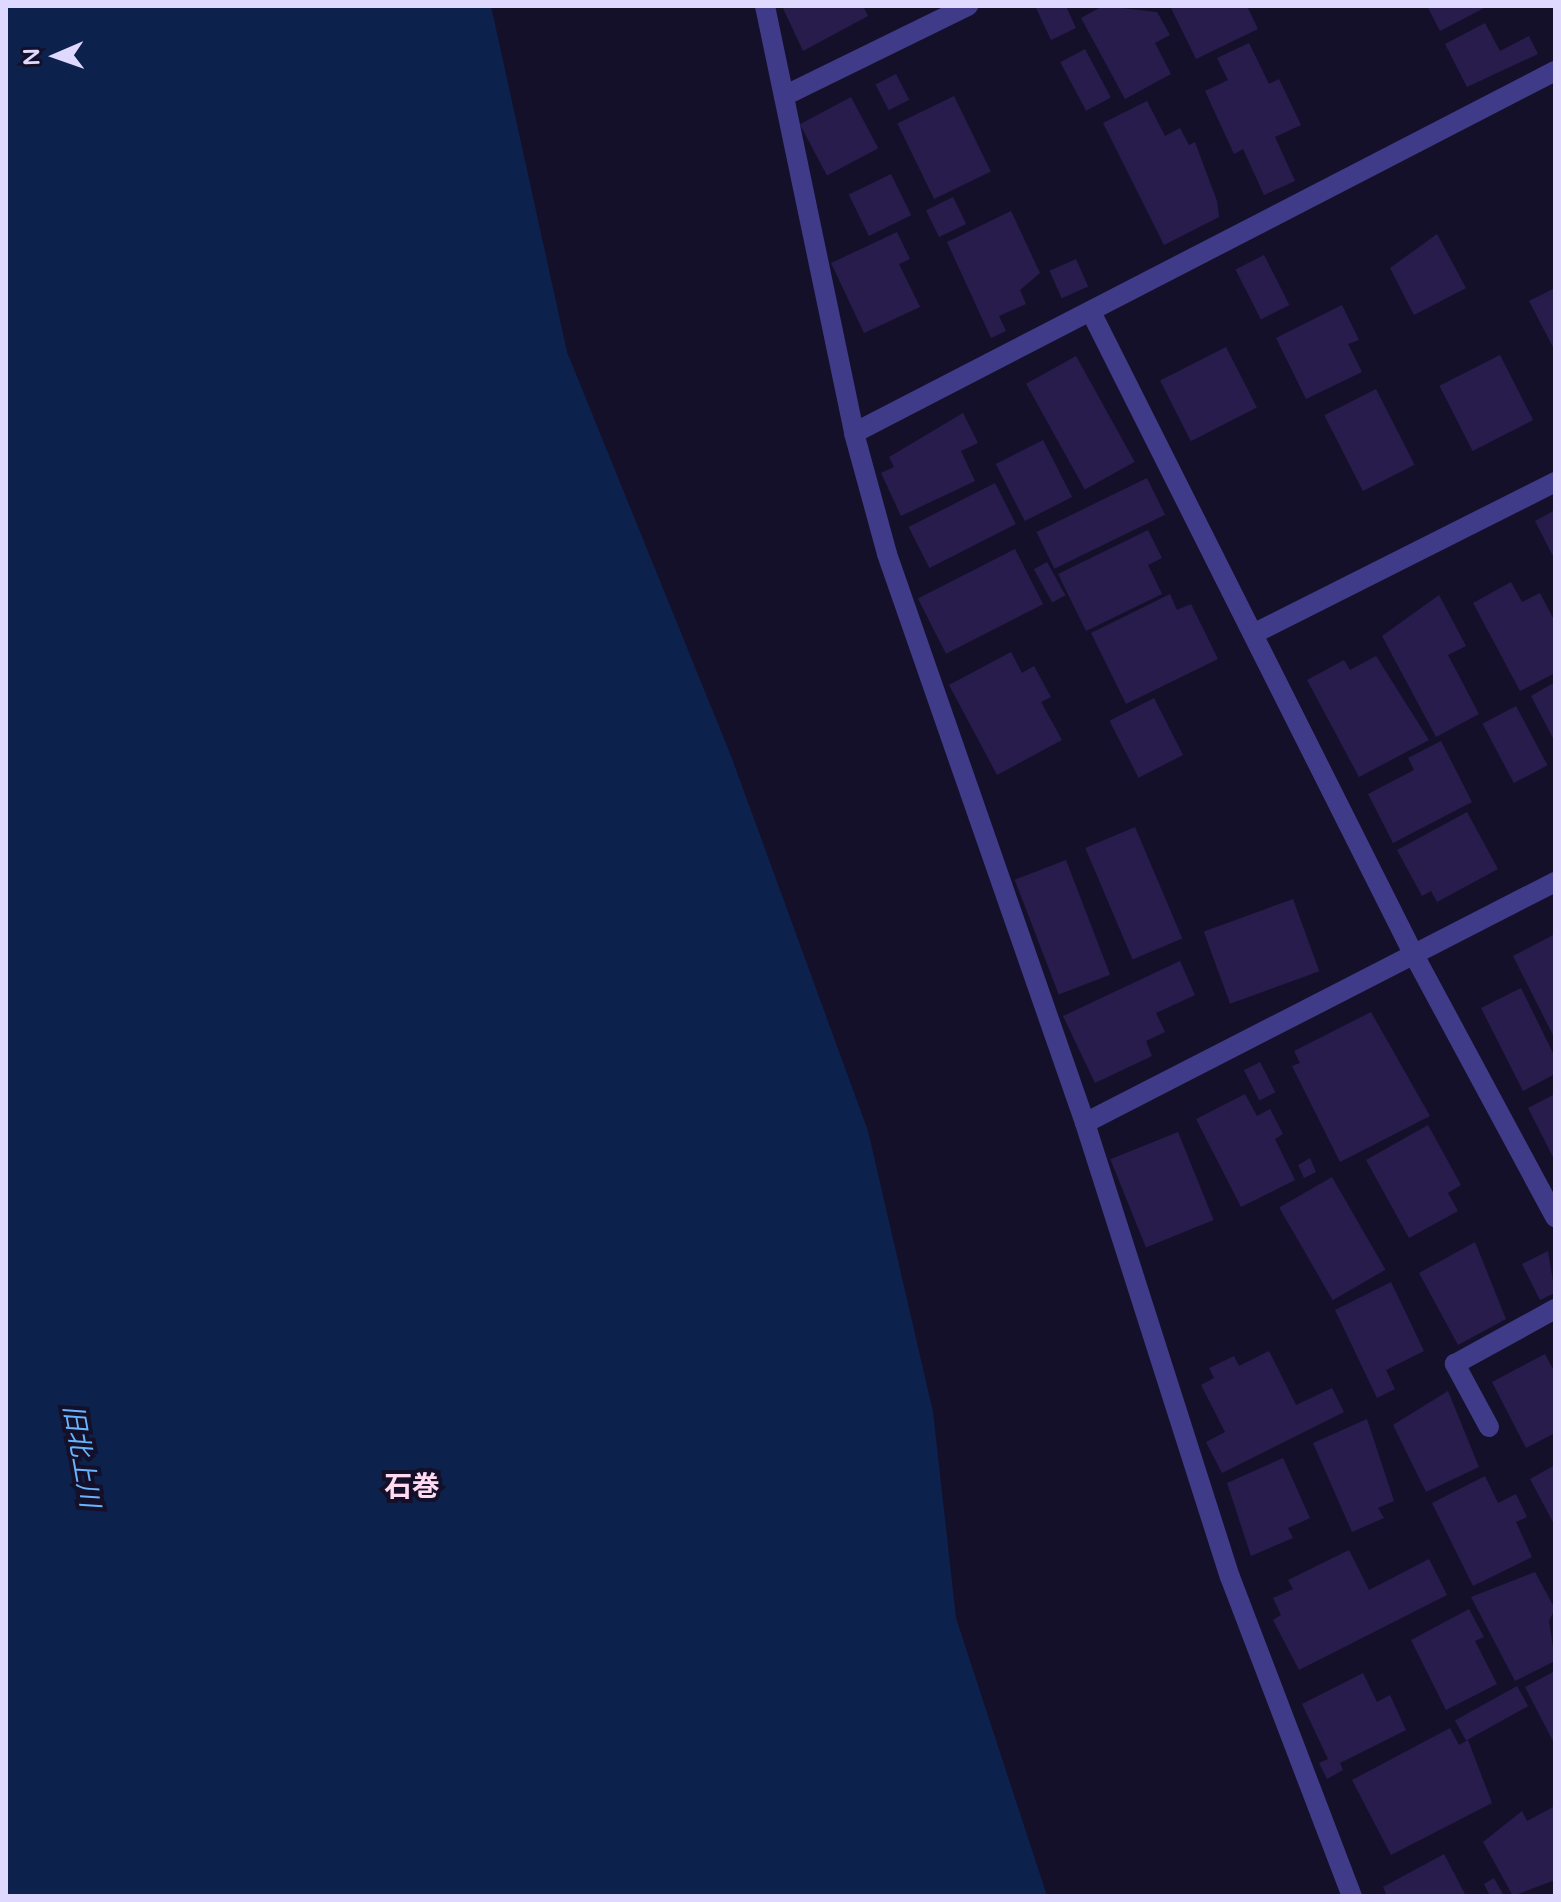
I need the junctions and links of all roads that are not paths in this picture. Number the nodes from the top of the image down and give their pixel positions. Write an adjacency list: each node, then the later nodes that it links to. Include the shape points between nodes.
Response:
1 (765, 6): 4 (street)
2 (968, 6): 4 (street)
3 (1555, 71): 5 (street)
4 (784, 96): 6 (street)
5 (1091, 312): 6 (street); 8 (street)
6 (854, 433): 11 (street, via 953,753)
7 (1555, 482): 8 (street)
8 (1253, 634): 10 (street)
9 (1555, 882): 10 (street)
10 (1414, 955): 11 (street); 12 (street)
11 (1085, 1123): 15 (street, via 1230,1577)
12 (1555, 1217)
13 (1555, 1309): 14 (street, via 1455,1364)
14 (1489, 1427)
15 (1352, 1896)

